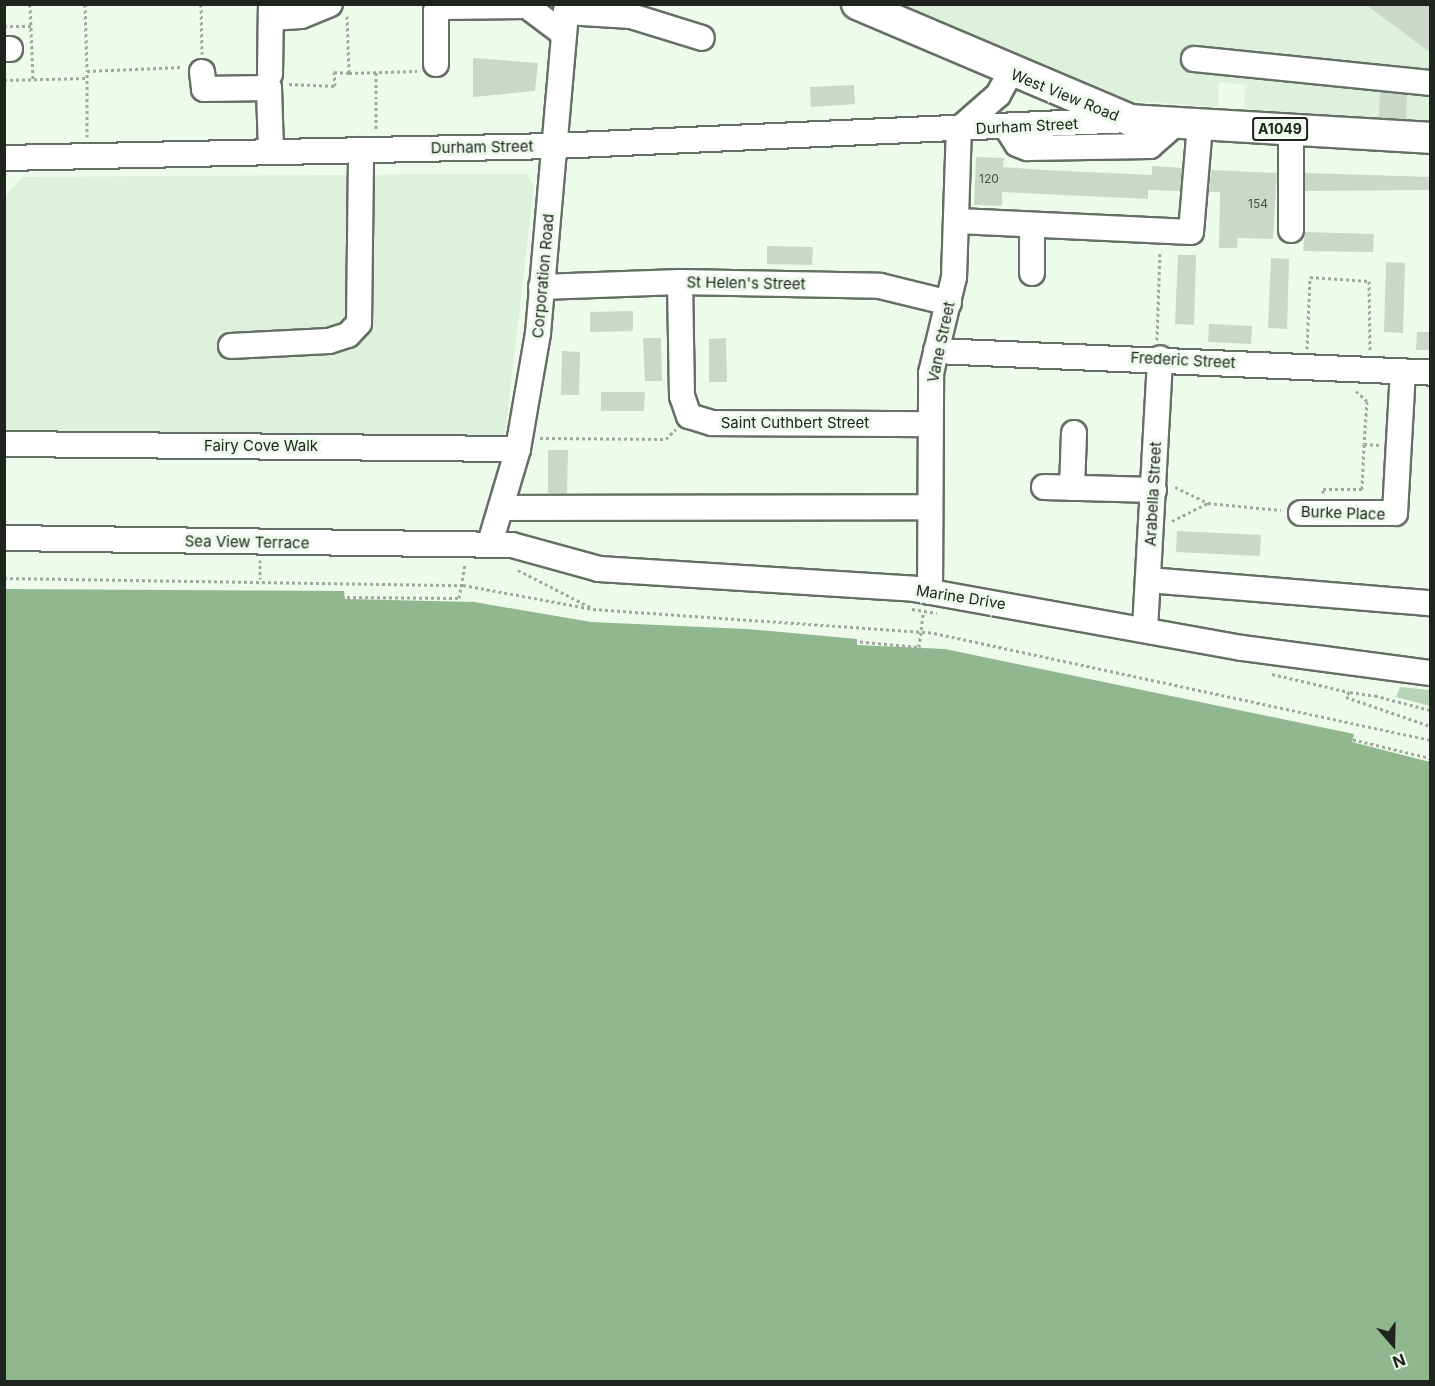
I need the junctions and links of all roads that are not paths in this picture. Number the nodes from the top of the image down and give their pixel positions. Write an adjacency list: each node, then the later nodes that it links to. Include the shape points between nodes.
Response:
1 (330, 4): 4 (street, via 301,16)
2 (857, 4): 10 (main road, West View Road / A1049)
3 (525, 5): 5 (street); 8 (street, via 441,7)
4 (271, 11): 11 (street)
5 (566, 17): 6 (street, via 631,16); 20 (street, Corporation Road)
6 (702, 39)
7 (1194, 59): 12 (street)
8 (436, 64)
9 (202, 69): 21 (street, via 204,89 269,88)
10 (1010, 73): 13 (main road, West View Road / A1049); 16 (street, Durham Street, via 998,95)
11 (275, 79)
12 (1431, 83)
13 (1131, 120): 14 (main road, West View Road / A1049); 15 (street, Durham Street)
14 (1188, 124): 15 (street, via 1150,146 1027,148 1017,144); 17 (main road, West View Road / A1049); 24 (street, via 1191,232)
15 (1006, 127): 16 (street, Durham Street)
16 (959, 129): 20 (street, Durham Street); 23 (street, Vane Street)
17 (1291, 130): 18 (main road, West View Road / A1049); 25 (street)
18 (1431, 138)
19 (363, 139): 20 (street, Durham Street); 21 (street, Durham Street); 30 (street, via 359,323 348,335 329,341)
20 (555, 146): 28 (street, Corporation Road)
21 (271, 152): 22 (street, Durham Street)
22 (4, 158)
23 (958, 221): 24 (street); 29 (street, Vane Street)
24 (1032, 226): 26 (street)
25 (1291, 230)
26 (1032, 273)
27 (680, 282): 28 (street, St Helen's Street); 29 (street, St Helen's Street, via 880,286); 35 (street, Saint Cuthbert Street, via 682,396 689,417 712,423)
28 (542, 287): 37 (street, Corporation Road)
29 (949, 303): 31 (street, Vane Street)
30 (231, 346)
31 (936, 351): 32 (street, Frederic Street); 35 (street, Vane Street)
32 (1158, 354): 33 (street, Frederic Street); 39 (street, Arabella Street)
33 (1403, 371): 34 (street, Frederic Street); 44 (street, Burke Place, via 1395,513)
34 (1431, 373)
35 (929, 424): 42 (street, Vane Street)
36 (1074, 432): 41 (street)
37 (519, 443): 38 (street, Fairy Cove Walk); 43 (street, Corporation Road)
38 (4, 444)
39 (1154, 484): 41 (street); 47 (street, Arabella Street)
40 (1044, 487): 41 (street)
41 (1071, 488)
42 (929, 507): 43 (street); 48 (street, Vane Street)
43 (501, 508): 46 (street, Corporation Road)
44 (1311, 513)
45 (4, 538): 46 (street, Sea View Terrace)
46 (490, 543): 48 (street, Marine Drive, via 649,576)
47 (1149, 580): 49 (street); 50 (street, Arabella Street)
48 (922, 603): 50 (street, Marine Drive)
49 (1431, 603)
50 (1145, 629): 51 (street, Marine Drive)
51 (1431, 673)

